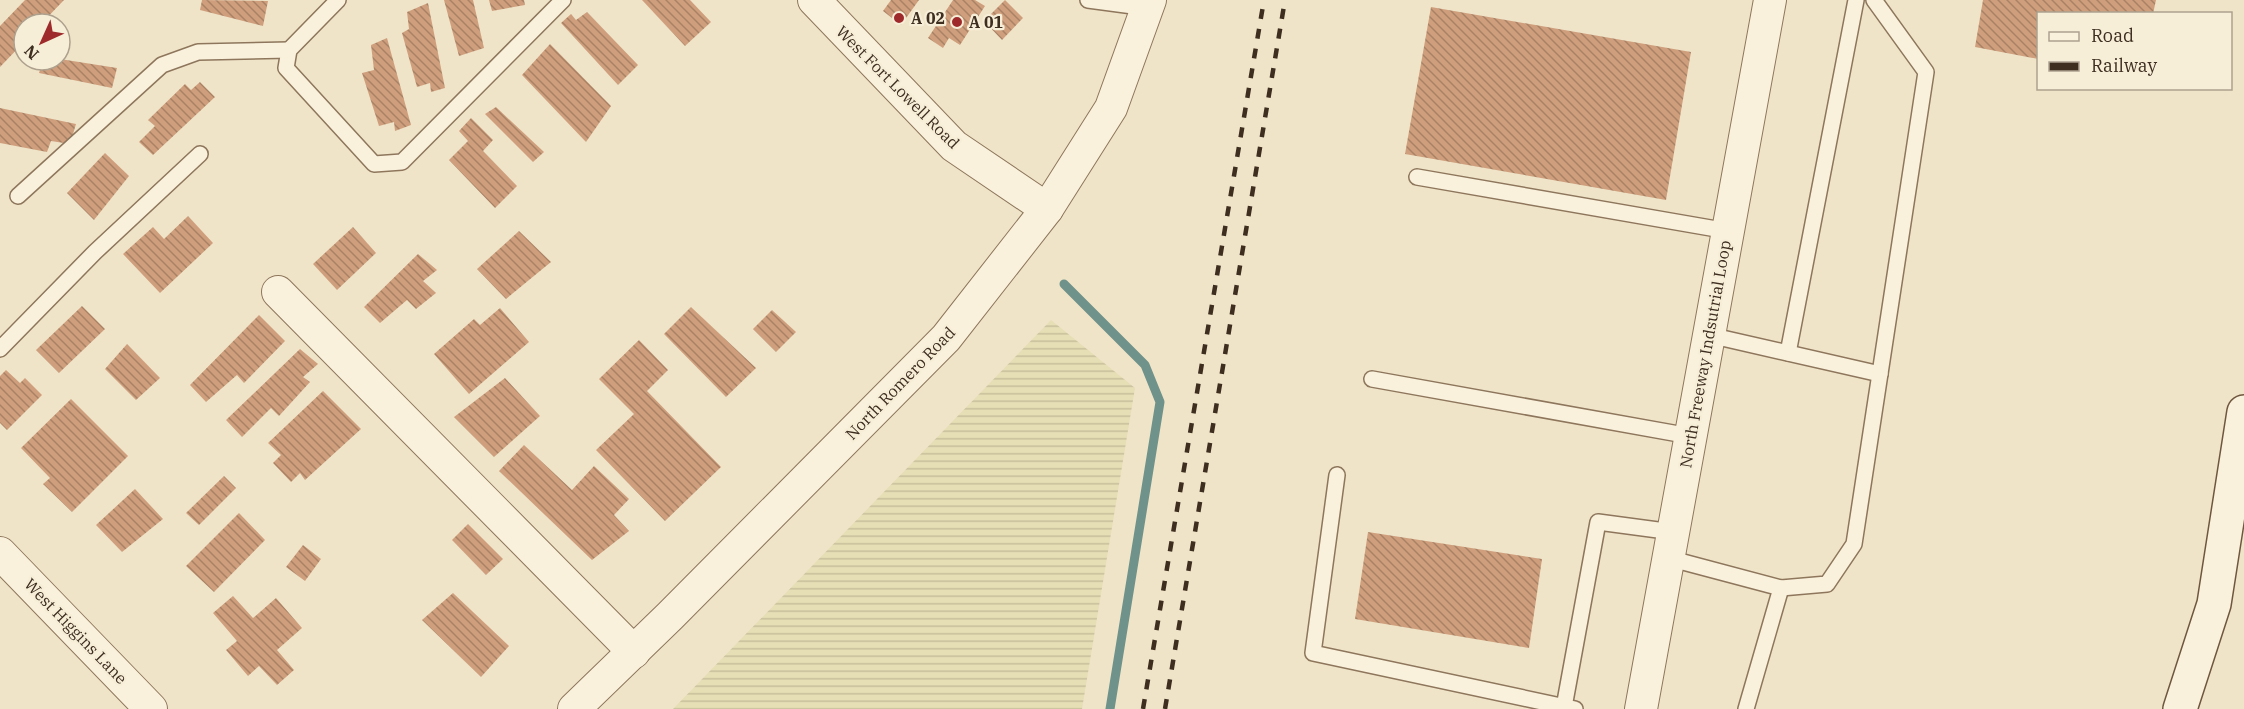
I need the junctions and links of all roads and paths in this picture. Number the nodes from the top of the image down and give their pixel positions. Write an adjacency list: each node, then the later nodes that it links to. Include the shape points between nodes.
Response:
1 (338, 0): 9 (lane)
2 (563, 0): 9 (lane, via 402,162 374,164 286,68)
3 (813, 0): 13 (street, West Fort Lowell Road, via 954,146)
4 (1088, 0): 8 (lane)
5 (1770, 0): 14 (street, North Freeway Indsutrial Loop)
6 (1856, 0): 18 (lane)
7 (1874, 0): 19 (lane, via 1926,72)
8 (1149, 4): 13 (street, North Romero Road, via 1111,108)
9 (289, 50): 12 (lane, via 198,52 162,65)
10 (200, 154): 17 (lane)
11 (1417, 177): 14 (lane)
12 (18, 196)
13 (1047, 209): 27 (street, North Romero Road, via 946,338)
14 (1728, 231): 16 (street, North Freeway Indsutrial Loop)
15 (278, 291): 27 (street)
16 (1709, 335): 18 (lane); 22 (street, North Freeway Indsutrial Loop)
17 (0, 349)
18 (1788, 353): 19 (lane)
19 (1880, 374): 26 (lane, via 1854,544 1827,584)
20 (1372, 379): 22 (lane)
21 (2244, 412): 33 (main road, via 2214,604)
22 (1690, 436): 24 (street, North Freeway Indsutrial Loop)
23 (1337, 475): 28 (lane, via 1313,653)
24 (1671, 545): 26 (lane); 28 (lane, via 1598,522); 31 (street, North Freeway Indsutrial Loop)
25 (0, 553): 29 (street, West Higgins Lane)
26 (1781, 588): 32 (lane)
27 (634, 651): 30 (street, North Romero Road)
28 (1570, 708)
29 (151, 709)
30 (574, 709)
31 (1641, 709)
32 (1746, 709)
33 (2180, 709)

